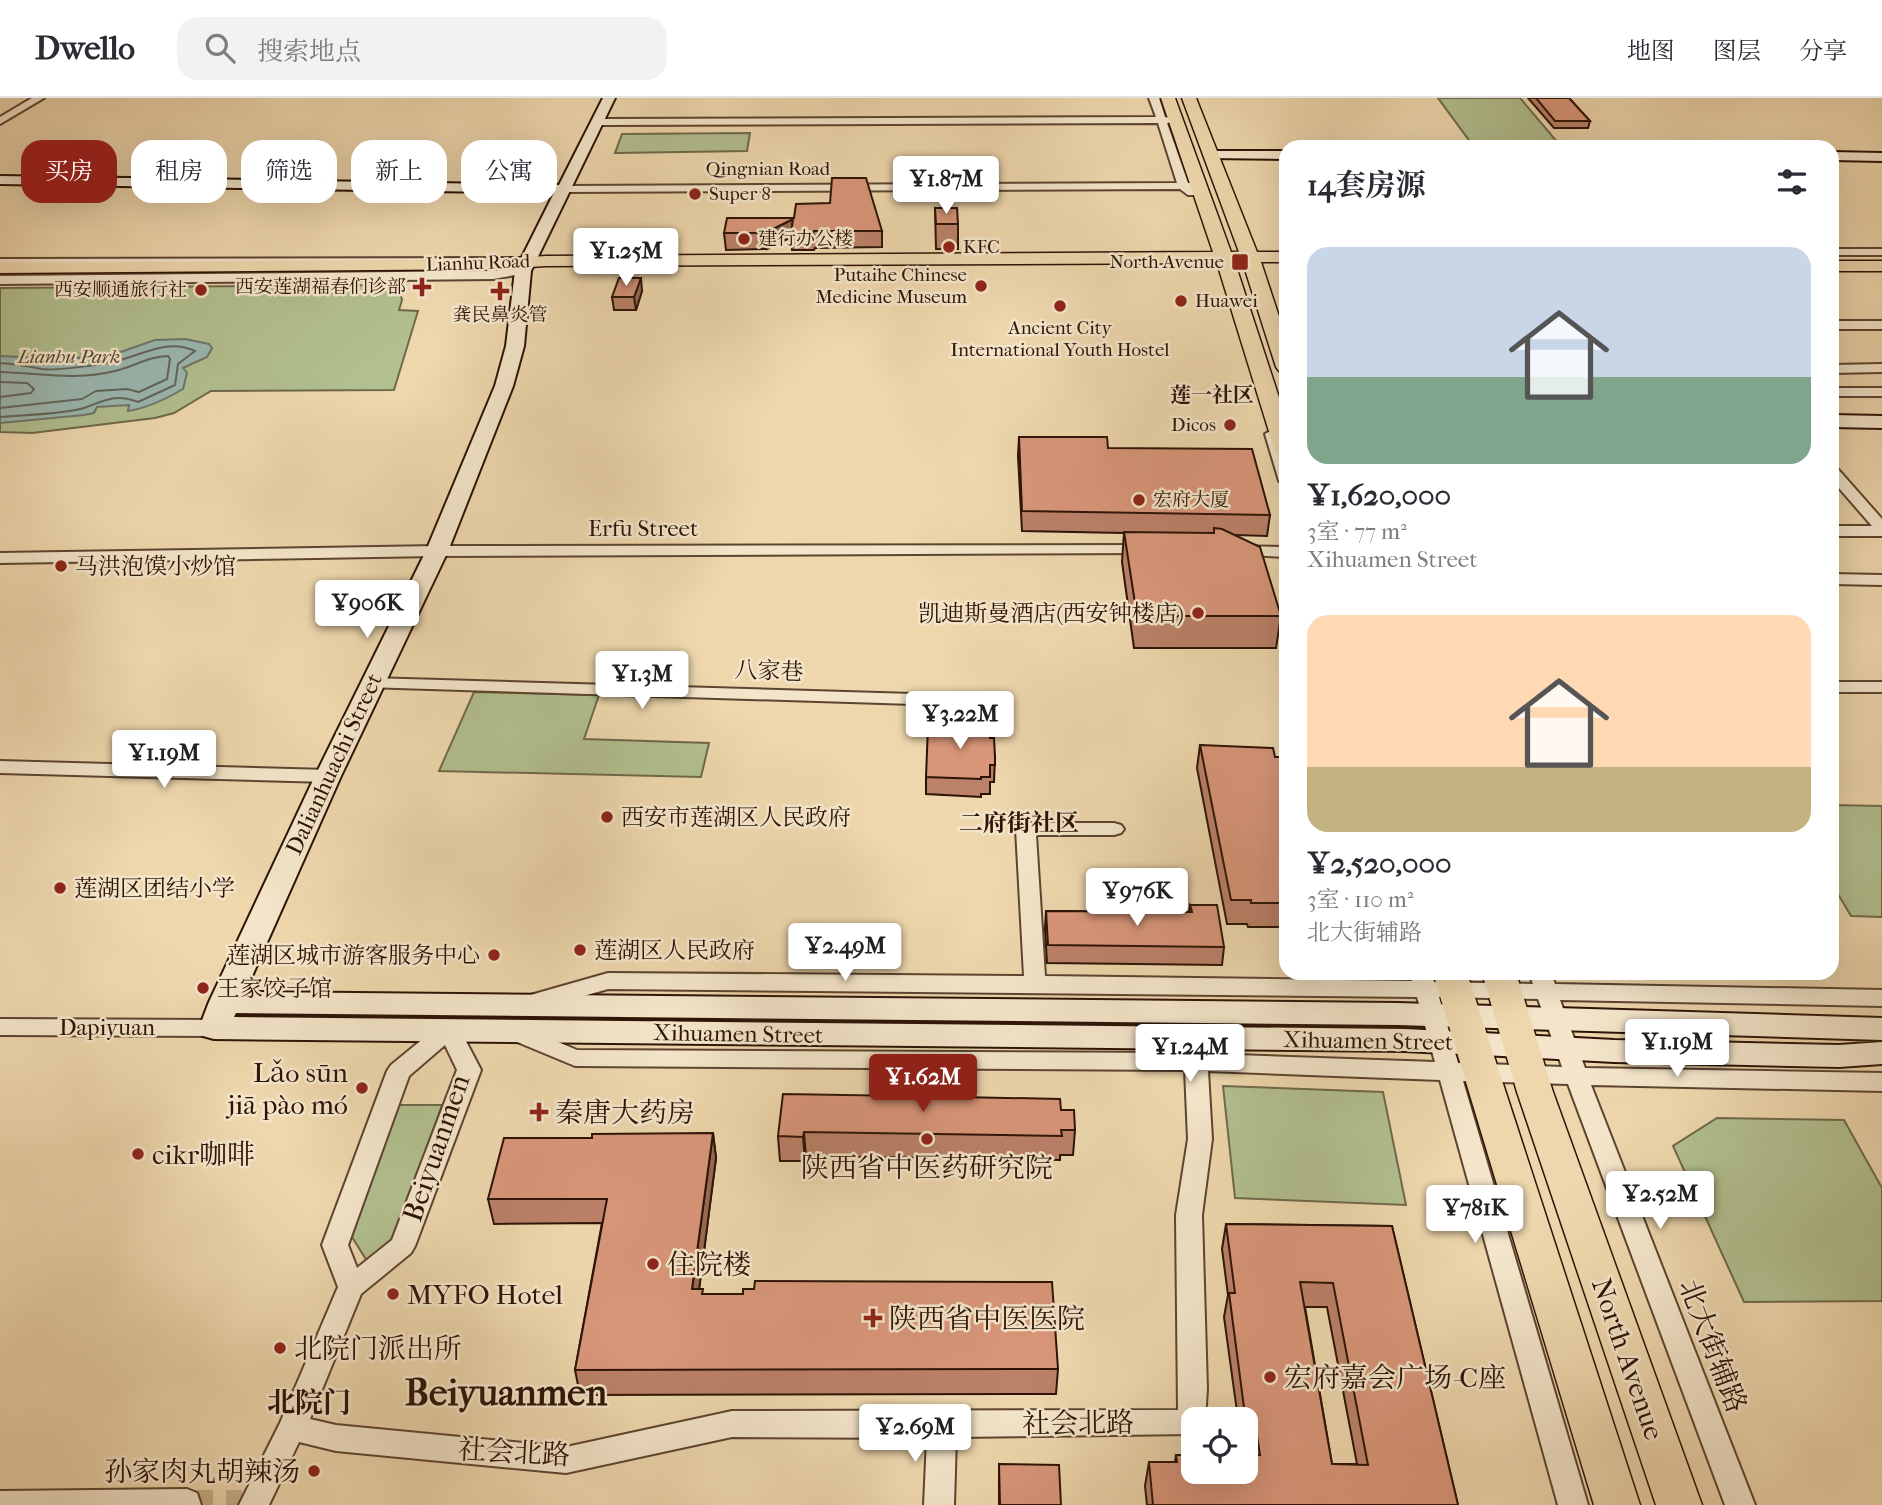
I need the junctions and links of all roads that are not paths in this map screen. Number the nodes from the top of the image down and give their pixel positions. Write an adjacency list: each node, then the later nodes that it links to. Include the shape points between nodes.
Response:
1 (39, 98): 6 (street)
2 (609, 98): 8 (street)
3 (1154, 98): 7 (street)
4 (1168, 98): 7 (main road)
5 (1188, 98): 9 (main road)
6 (0, 121)
7 (1169, 121): 8 (street); 14 (main road)
8 (599, 122): 15 (street)
9 (1212, 155): 10 (street); 20 (main road)
10 (1279, 155)
11 (1839, 156): 12 (street)
12 (1882, 156)
13 (0, 180): 15 (street, Qingnian Road)
14 (1192, 186): 15 (street, Qingnian Road); 19 (main road, via 1206,204)
15 (564, 189): 22 (street)
16 (1839, 255): 17 (main road)
17 (1882, 255)
18 (1279, 258): 20 (main road)
19 (1225, 263): 20 (main road, Lianhu Road); 22 (main road, Lianhu Road); 35 (main road)
20 (1252, 263): 23 (main road); 30 (main road)
21 (0, 265): 22 (main road, Lianhu Road)
22 (526, 266): 26 (main road, Lianhu Road); 27 (street, via 493,275); 44 (street, Dalianhuachi Street, via 515,346 504,386)
23 (1279, 267)
24 (1839, 268): 25 (main road)
25 (1882, 268)
26 (0, 274)
27 (0, 280)
28 (1839, 325): 29 (street)
29 (1882, 325)
30 (1279, 346)
31 (1882, 368): 32 (street)
32 (1839, 369)
33 (1882, 392): 34 (street)
34 (1839, 393)
35 (1268, 398): 38 (main road); 39 (street, via 1267,420)
36 (1839, 421): 37 (street)
37 (1882, 422)
38 (1279, 430)
39 (1279, 459)
40 (1839, 479): 41 (street)
41 (1882, 530): 42 (street)
42 (1839, 531)
43 (1168, 550): 44 (street, Erfu Street)
44 (437, 551): 47 (street, Erfu Street); 50 (street, Dalianhuachi Street)
45 (1220, 551): 46 (street)
46 (1279, 552)
47 (0, 558)
48 (1839, 579): 49 (street)
49 (1882, 579)
50 (371, 683): 53 (street, 八家巷); 55 (street, Dalianhuachi Street)
51 (1839, 687): 52 (street)
52 (1882, 687)
53 (913, 699)
54 (0, 767): 55 (street)
55 (328, 775): 59 (street, Dalianhuachi Street)
56 (1114, 829): 57 (street, via 1026,829)
57 (1035, 984): 60 (street, via 608,981); 61 (street)
58 (1882, 998): 63 (street)
59 (219, 1015): 60 (street, Xihuamen Street); 64 (street, Dapiyuan); 66 (street, Xihuamen Street)
60 (518, 1018): 61 (street, Xihuamen Street); 66 (street, Xihuamen Street); 67 (street, Xihuamen Street)
61 (1450, 1019): 62 (street); 62 (street); 67 (street, Xihuamen Street); 77 (street); 78 (main road)
62 (1514, 1020): 63 (street); 63 (street); 79 (main road, North Avenue)
63 (1557, 1022): 65 (street); 68 (street, via 1839,1056); 69 (street); 80 (street, 北大街辅路)
64 (0, 1027)
65 (1882, 1029)
66 (449, 1030): 70 (street, Beiyuanmen, via 399,1071 335,1245); 70 (street, Beiyuanmen, via 469,1070 412,1220 402,1246)
67 (1195, 1051): 71 (street, 社会北路, via 1200,1139 1189,1215 1191,1422)
68 (1882, 1054)
69 (1882, 1082)
70 (351, 1287): 72 (street, Beiyuanmen)
71 (942, 1425): 72 (street, 社会北路, via 732,1423 566,1460 336,1438); 76 (street)
72 (292, 1428): 74 (street, Beiyuanmen)
73 (187, 1503): 75 (street)
74 (251, 1503)
75 (0, 1505)
76 (939, 1505)
77 (1573, 1505)
78 (1617, 1505)
79 (1679, 1505)
80 (1740, 1505)

